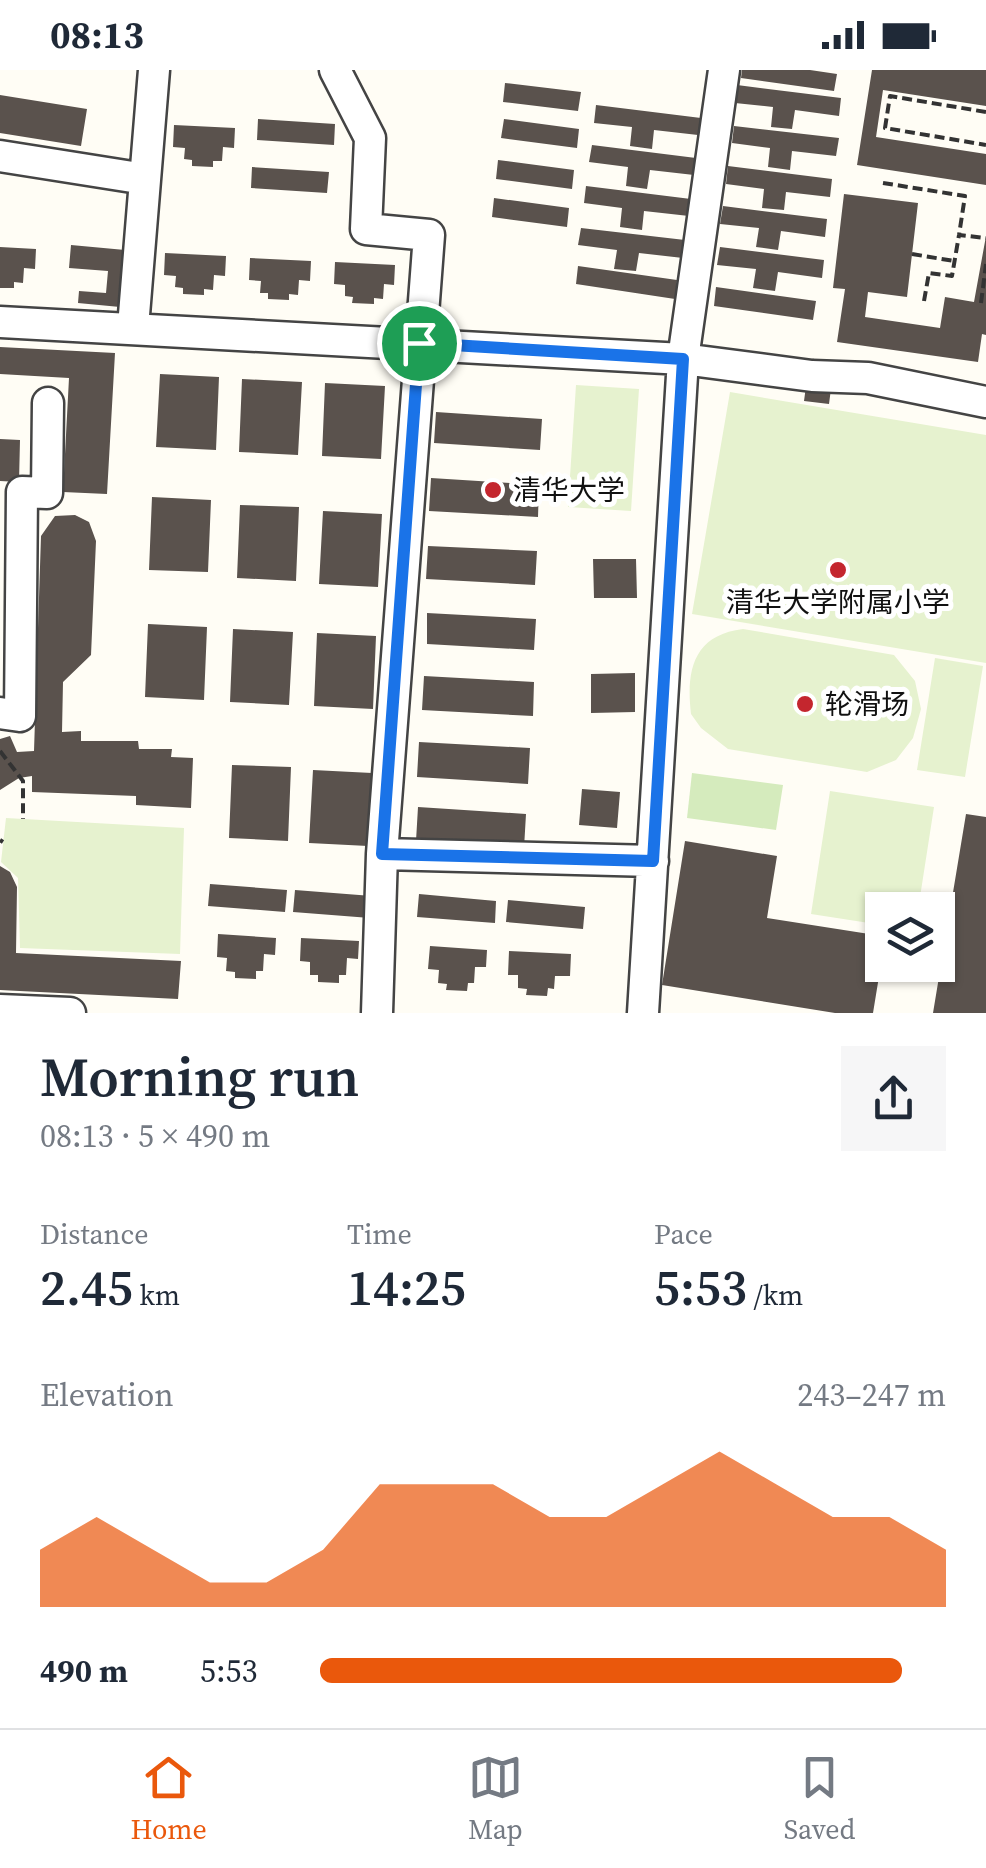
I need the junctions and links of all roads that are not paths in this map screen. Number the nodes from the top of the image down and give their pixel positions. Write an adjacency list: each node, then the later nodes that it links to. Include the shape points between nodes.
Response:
1 (154, 70): 5 (street)
2 (335, 70): 8 (street, via 370,138 366,229 429,235)
3 (724, 70): 9 (street)
4 (0, 156): 5 (street)
5 (145, 179): 7 (street)
6 (0, 322): 7 (street)
7 (133, 328): 8 (street)
8 (419, 343): 9 (street); 14 (street)
9 (683, 359): 10 (street, via 868,378); 15 (street)
10 (986, 402)
11 (48, 403): 12 (street, via 46,493 22,492)
12 (11, 574): 13 (street, via 20,716)
13 (0, 713)
14 (382, 854): 15 (street); 18 (street)
15 (653, 861): 19 (street)
16 (0, 1010): 17 (street)
17 (70, 1013)
18 (377, 1013)
19 (643, 1013)

